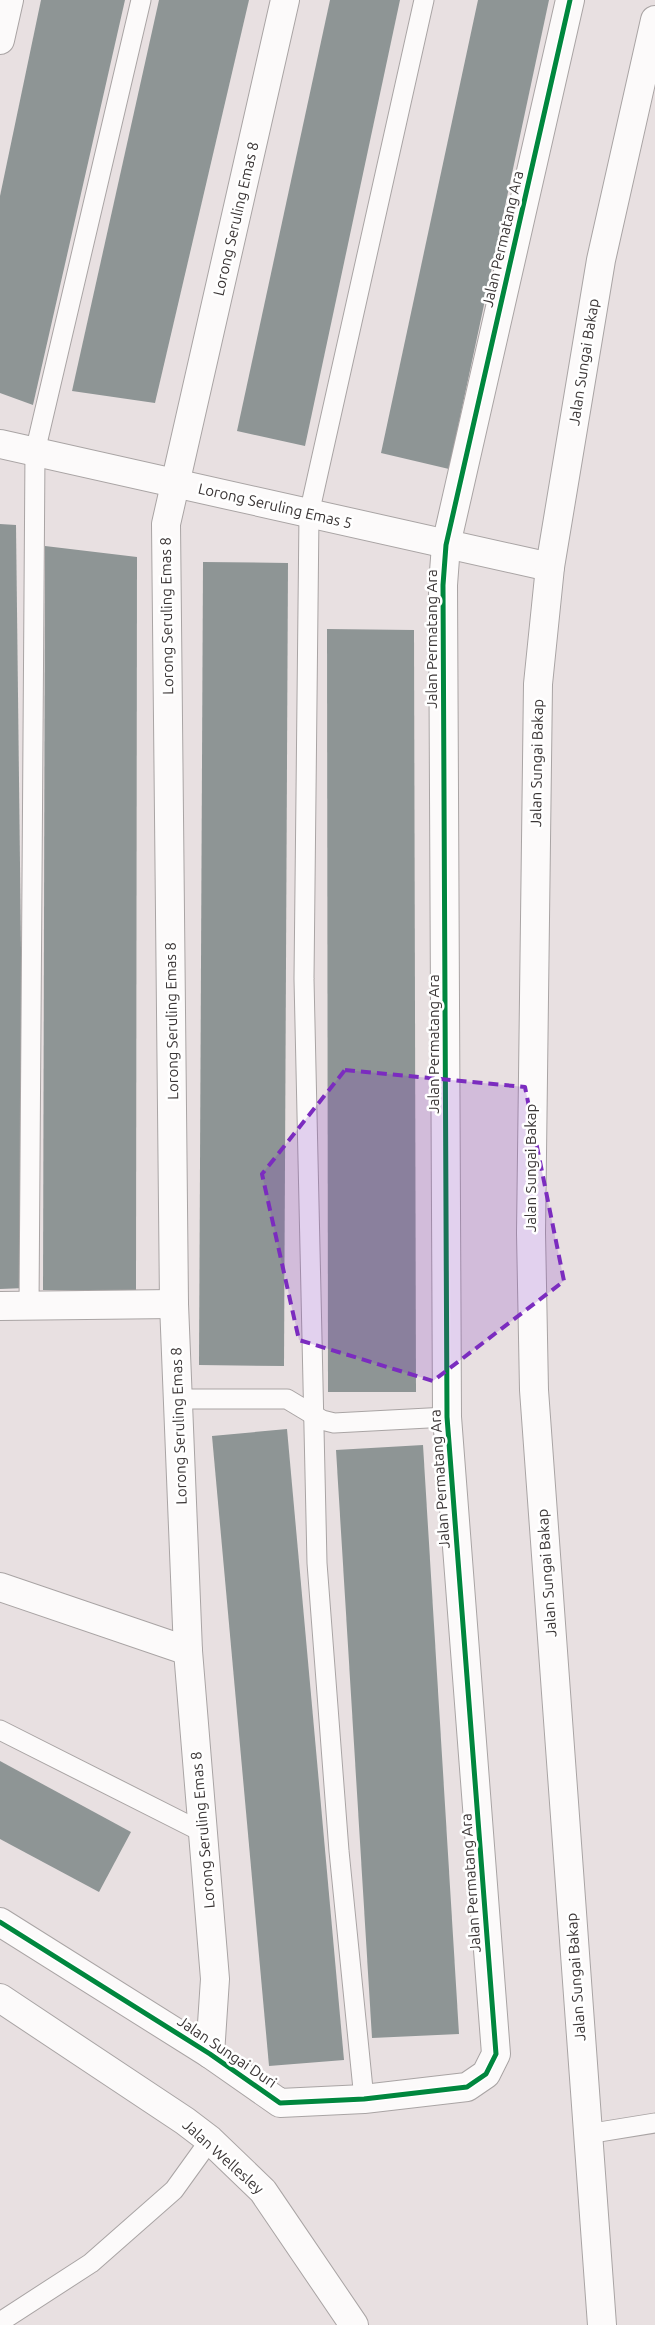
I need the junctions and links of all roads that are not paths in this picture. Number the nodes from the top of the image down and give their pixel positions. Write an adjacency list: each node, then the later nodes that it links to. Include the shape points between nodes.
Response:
1 (9, 0): 7 (street)
2 (141, 0): 9 (lane)
3 (285, 0): 10 (street, Lorong Seruling Emas 8)
4 (424, 0): 11 (lane)
5 (570, 0): 12 (street, Jalan Permatang Ara)
6 (655, 20): 13 (street, Jalan Sungai Bakap, via 601,260)
7 (0, 40)
8 (0, 444): 9 (street, Lorong Seruling Emas 5)
9 (35, 452): 10 (street, Lorong Seruling Emas 5); 16 (lane)
10 (176, 483): 11 (street, Lorong Seruling Emas 5); 14 (street, Lorong Seruling Emas 8, via 166,524)
11 (309, 514): 12 (street, Lorong Seruling Emas 5); 18 (lane, via 304,979)
12 (446, 545): 13 (street, Lorong Seruling Emas 5); 19 (street, Jalan Permatang Ara, via 443,595)
13 (550, 568): 30 (street, Jalan Sungai Bakap, via 538,684 531,1223 534,1390)
14 (174, 1304): 16 (street); 17 (street, Lorong Seruling Emas 8)
15 (0, 1306): 16 (street)
16 (29, 1307)
17 (177, 1399): 18 (lane, via 286,1399); 21 (street, Lorong Seruling Emas 8)
18 (313, 1413): 19 (lane, via 334,1423); 28 (lane, via 318,1573 339,1851)
19 (448, 1417): 27 (street, Jalan Permatang Ara, via 496,2054 486,2074)
20 (0, 1587): 21 (street)
21 (188, 1651): 23 (street, Lorong Seruling Emas 8)
22 (0, 1730): 23 (lane)
23 (204, 1833): 26 (street, Lorong Seruling Emas 8, via 215,1979)
24 (0, 1922): 26 (street, Jalan Sungai Duri)
25 (0, 1998): 31 (street, Jalan Wellesley)
26 (210, 2054): 28 (street, Jalan Sungai Duri, via 280,2103)
27 (467, 2088): 28 (street, Jalan Sungai Duri)
28 (364, 2099)
29 (655, 2123): 30 (lane)
30 (587, 2134): 34 (street, Jalan Sungai Bakap)
31 (210, 2140): 32 (lane, via 174,2190 91,2263); 33 (street, Jalan Wellesley, via 264,2191)
32 (0, 2322)
33 (354, 2325)
34 (602, 2325)

